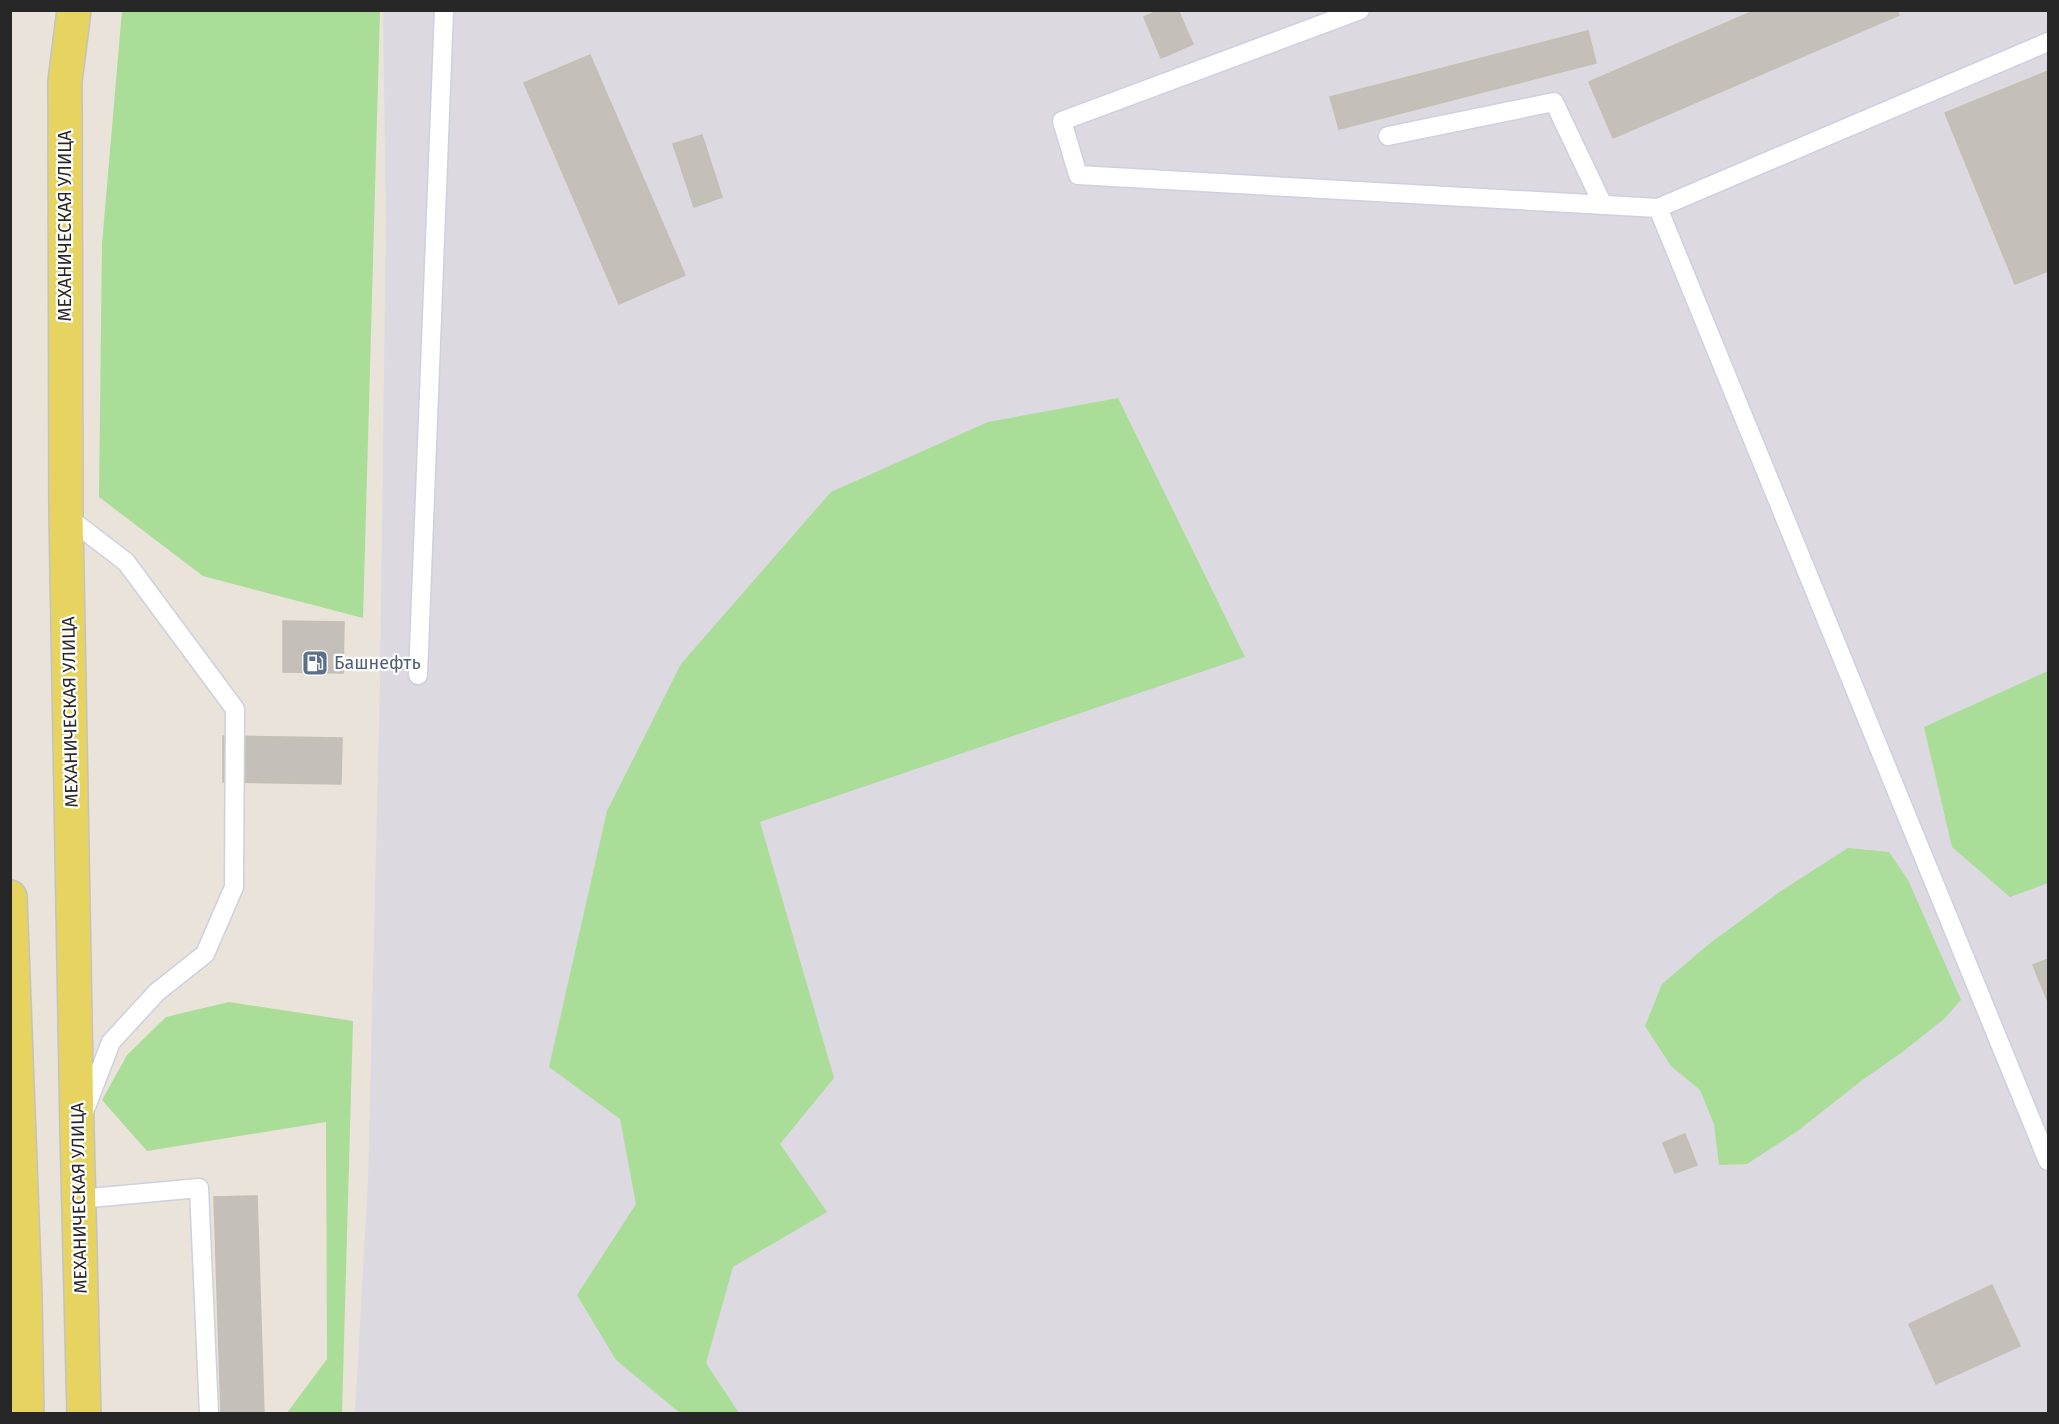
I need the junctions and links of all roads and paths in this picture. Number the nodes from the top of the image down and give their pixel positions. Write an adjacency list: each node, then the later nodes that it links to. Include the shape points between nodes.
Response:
1 (75, 10): 8 (main road, МЕХАНИЧЕСКАЯ УЛИЦА, via 65,81)
2 (444, 10): 9 (lane)
3 (1360, 10): 6 (lane, via 1062,122 1078,175)
4 (2049, 42): 7 (lane)
5 (1388, 136): 6 (lane, via 1554,102)
6 (1603, 205): 7 (lane)
7 (1658, 208): 12 (lane)
8 (66, 516): 11 (main road, МЕХАНИЧЕСКАЯ УЛИЦА); 11 (lane, via 126,562 235,709 234,887 205,954 157,992 111,1041)
9 (418, 675)
10 (10, 897): 14 (main road)
11 (77, 1130): 13 (main road, МЕХАНИЧЕСКАЯ УЛИЦА)
12 (2049, 1161)
13 (79, 1198): 16 (main road, МЕХАНИЧЕСКАЯ УЛИЦА); 17 (lane, via 199,1188)
14 (18, 1292): 15 (main road)
15 (27, 1413)
16 (84, 1413)
17 (209, 1413)

